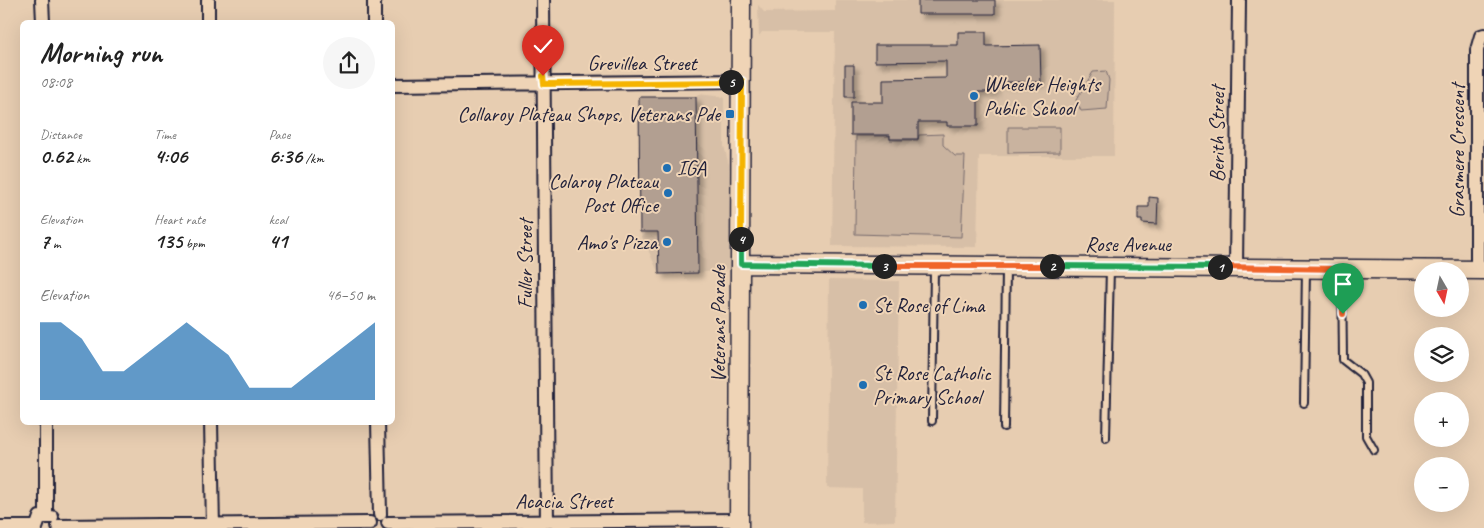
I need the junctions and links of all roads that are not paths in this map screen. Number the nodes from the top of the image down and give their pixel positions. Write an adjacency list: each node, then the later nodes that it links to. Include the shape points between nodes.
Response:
1 (42, 0): 7 (street)
2 (208, 0): 8 (street)
3 (374, 0): 9 (street)
4 (543, 0): 12 (street, Fuller Street)
5 (741, 0): 11 (street, Veterans Parade)
6 (1239, 0): 18 (street, Berith Street)
7 (43, 20)
8 (208, 20)
9 (374, 20)
10 (1484, 35): 21 (street, Grasmere Crescent, via 1477,50)
11 (742, 81): 12 (street, Grevillea Street); 14 (street, Veterans Parade)
12 (544, 84): 13 (street, Grevillea Street); 33 (street, Fuller Street)
13 (395, 85)
14 (741, 264): 15 (street, Rose Avenue); 32 (street, Veterans Parade)
15 (934, 266): 16 (street, Rose Avenue); 23 (lane)
16 (1006, 266): 17 (street, Rose Avenue); 27 (lane)
17 (1110, 267): 18 (street, Rose Avenue); 28 (lane)
18 (1236, 268): 19 (street, Rose Avenue)
19 (1306, 268): 20 (street, Rose Avenue); 22 (lane)
20 (1342, 269): 21 (street, Rose Avenue); 29 (lane, via 1344,360 1361,374 1366,383 1366,436)
21 (1481, 270)
22 (1304, 403)
23 (932, 421)
24 (46, 425): 30 (street)
25 (211, 425): 37 (street)
26 (378, 425): 31 (street)
27 (1004, 427)
28 (1106, 438)
29 (1374, 450)
30 (46, 515): 35 (street, via 40,517); 36 (street, via 53,517)
31 (379, 523): 33 (street, Acacia Street); 37 (street, Acacia Street)
32 (739, 524): 33 (street, Acacia Street)
33 (546, 525)
34 (0, 527): 35 (street)
35 (36, 527)
36 (58, 527): 37 (street, Acacia Street)
37 (212, 527)

